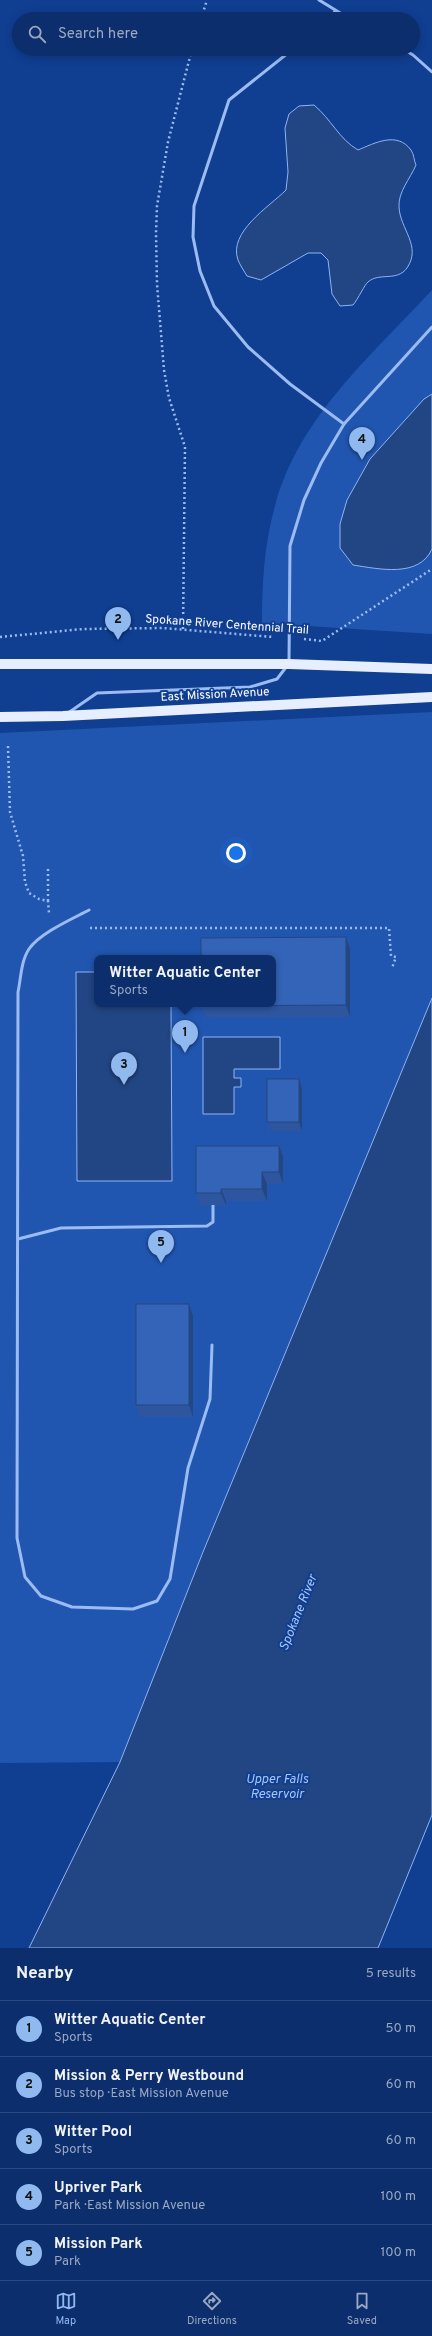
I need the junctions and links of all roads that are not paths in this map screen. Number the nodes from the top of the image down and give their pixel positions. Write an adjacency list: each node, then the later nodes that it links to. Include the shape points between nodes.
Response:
1 (319, 0): 2 (lane)
2 (335, 11)
3 (285, 56): 7 (lane, via 228,100 194,206 193,237 200,271 214,306 248,347 295,388)
4 (414, 56): 5 (lane)
5 (432, 72)
6 (432, 328): 7 (lane)
7 (344, 424): 9 (lane, via 321,463 304,500 290,546)
8 (0, 664): 9 (main road)
9 (289, 664): 10 (main road); 12 (lane, via 277,679 250,687 98,693)
10 (432, 669)
11 (432, 697): 12 (main road, East Mission Avenue)
12 (63, 716): 13 (main road, East Mission Avenue)
13 (0, 717)
14 (89, 910): 16 (lane, via 53,928 29,949 23,964 18,992)
15 (213, 1205): 16 (lane, via 213,1222 207,1226 61,1228)
16 (18, 1240): 17 (lane, via 17,1538 25,1577 40,1596 72,1607 133,1610 157,1601 170,1579 188,1468 210,1399)
17 (212, 1346)

